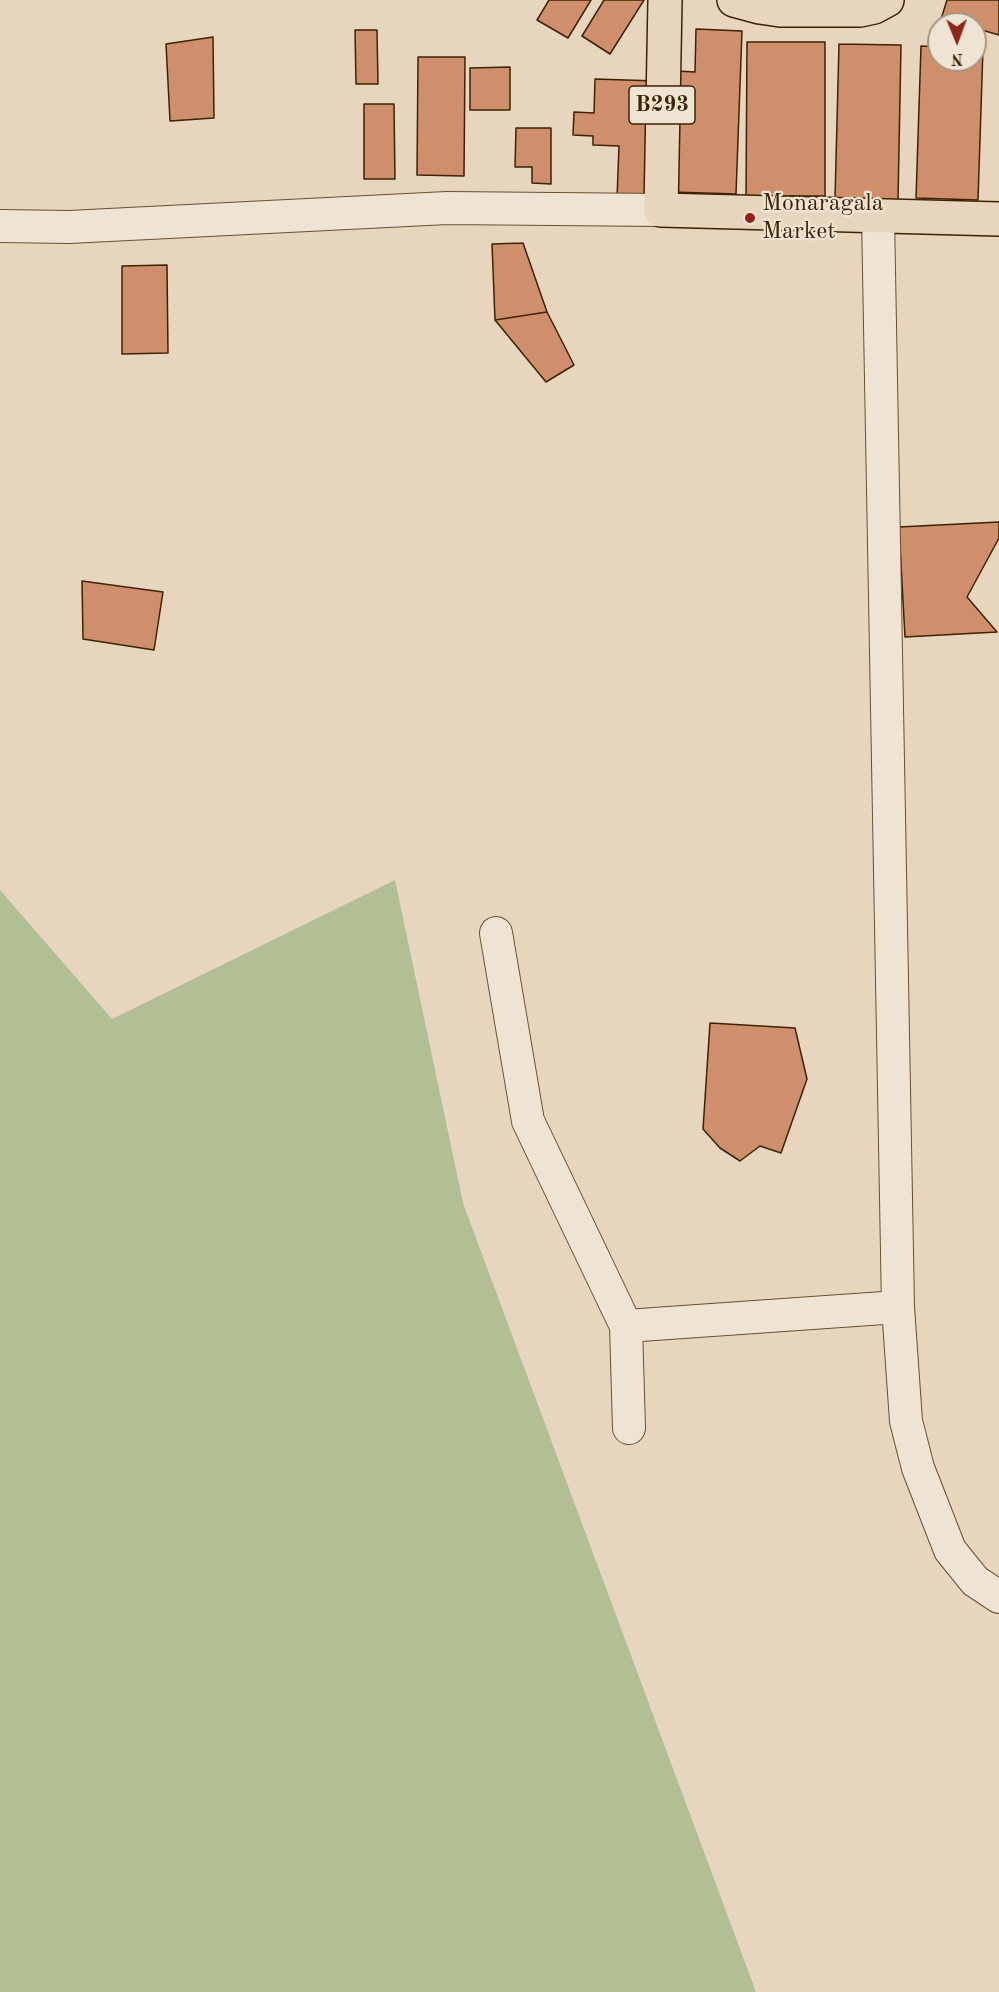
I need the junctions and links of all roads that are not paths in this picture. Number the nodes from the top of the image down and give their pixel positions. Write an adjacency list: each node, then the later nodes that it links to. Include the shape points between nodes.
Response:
1 (665, 0): 4 (main road, B293)
2 (734, 0): 3 (main road, via 780,10 860,10)
3 (887, 0)
4 (661, 210): 5 (main road); 7 (street, via 447,207 69,227)
5 (878, 216): 6 (main road); 9 (street)
6 (999, 219)
7 (0, 226)
8 (496, 933): 10 (street, via 528,1121)
9 (898, 1307): 10 (street); 12 (street, via 906,1421 918,1468 950,1550 975,1581)
10 (626, 1326): 11 (street)
11 (628, 1428)
12 (999, 1597)

